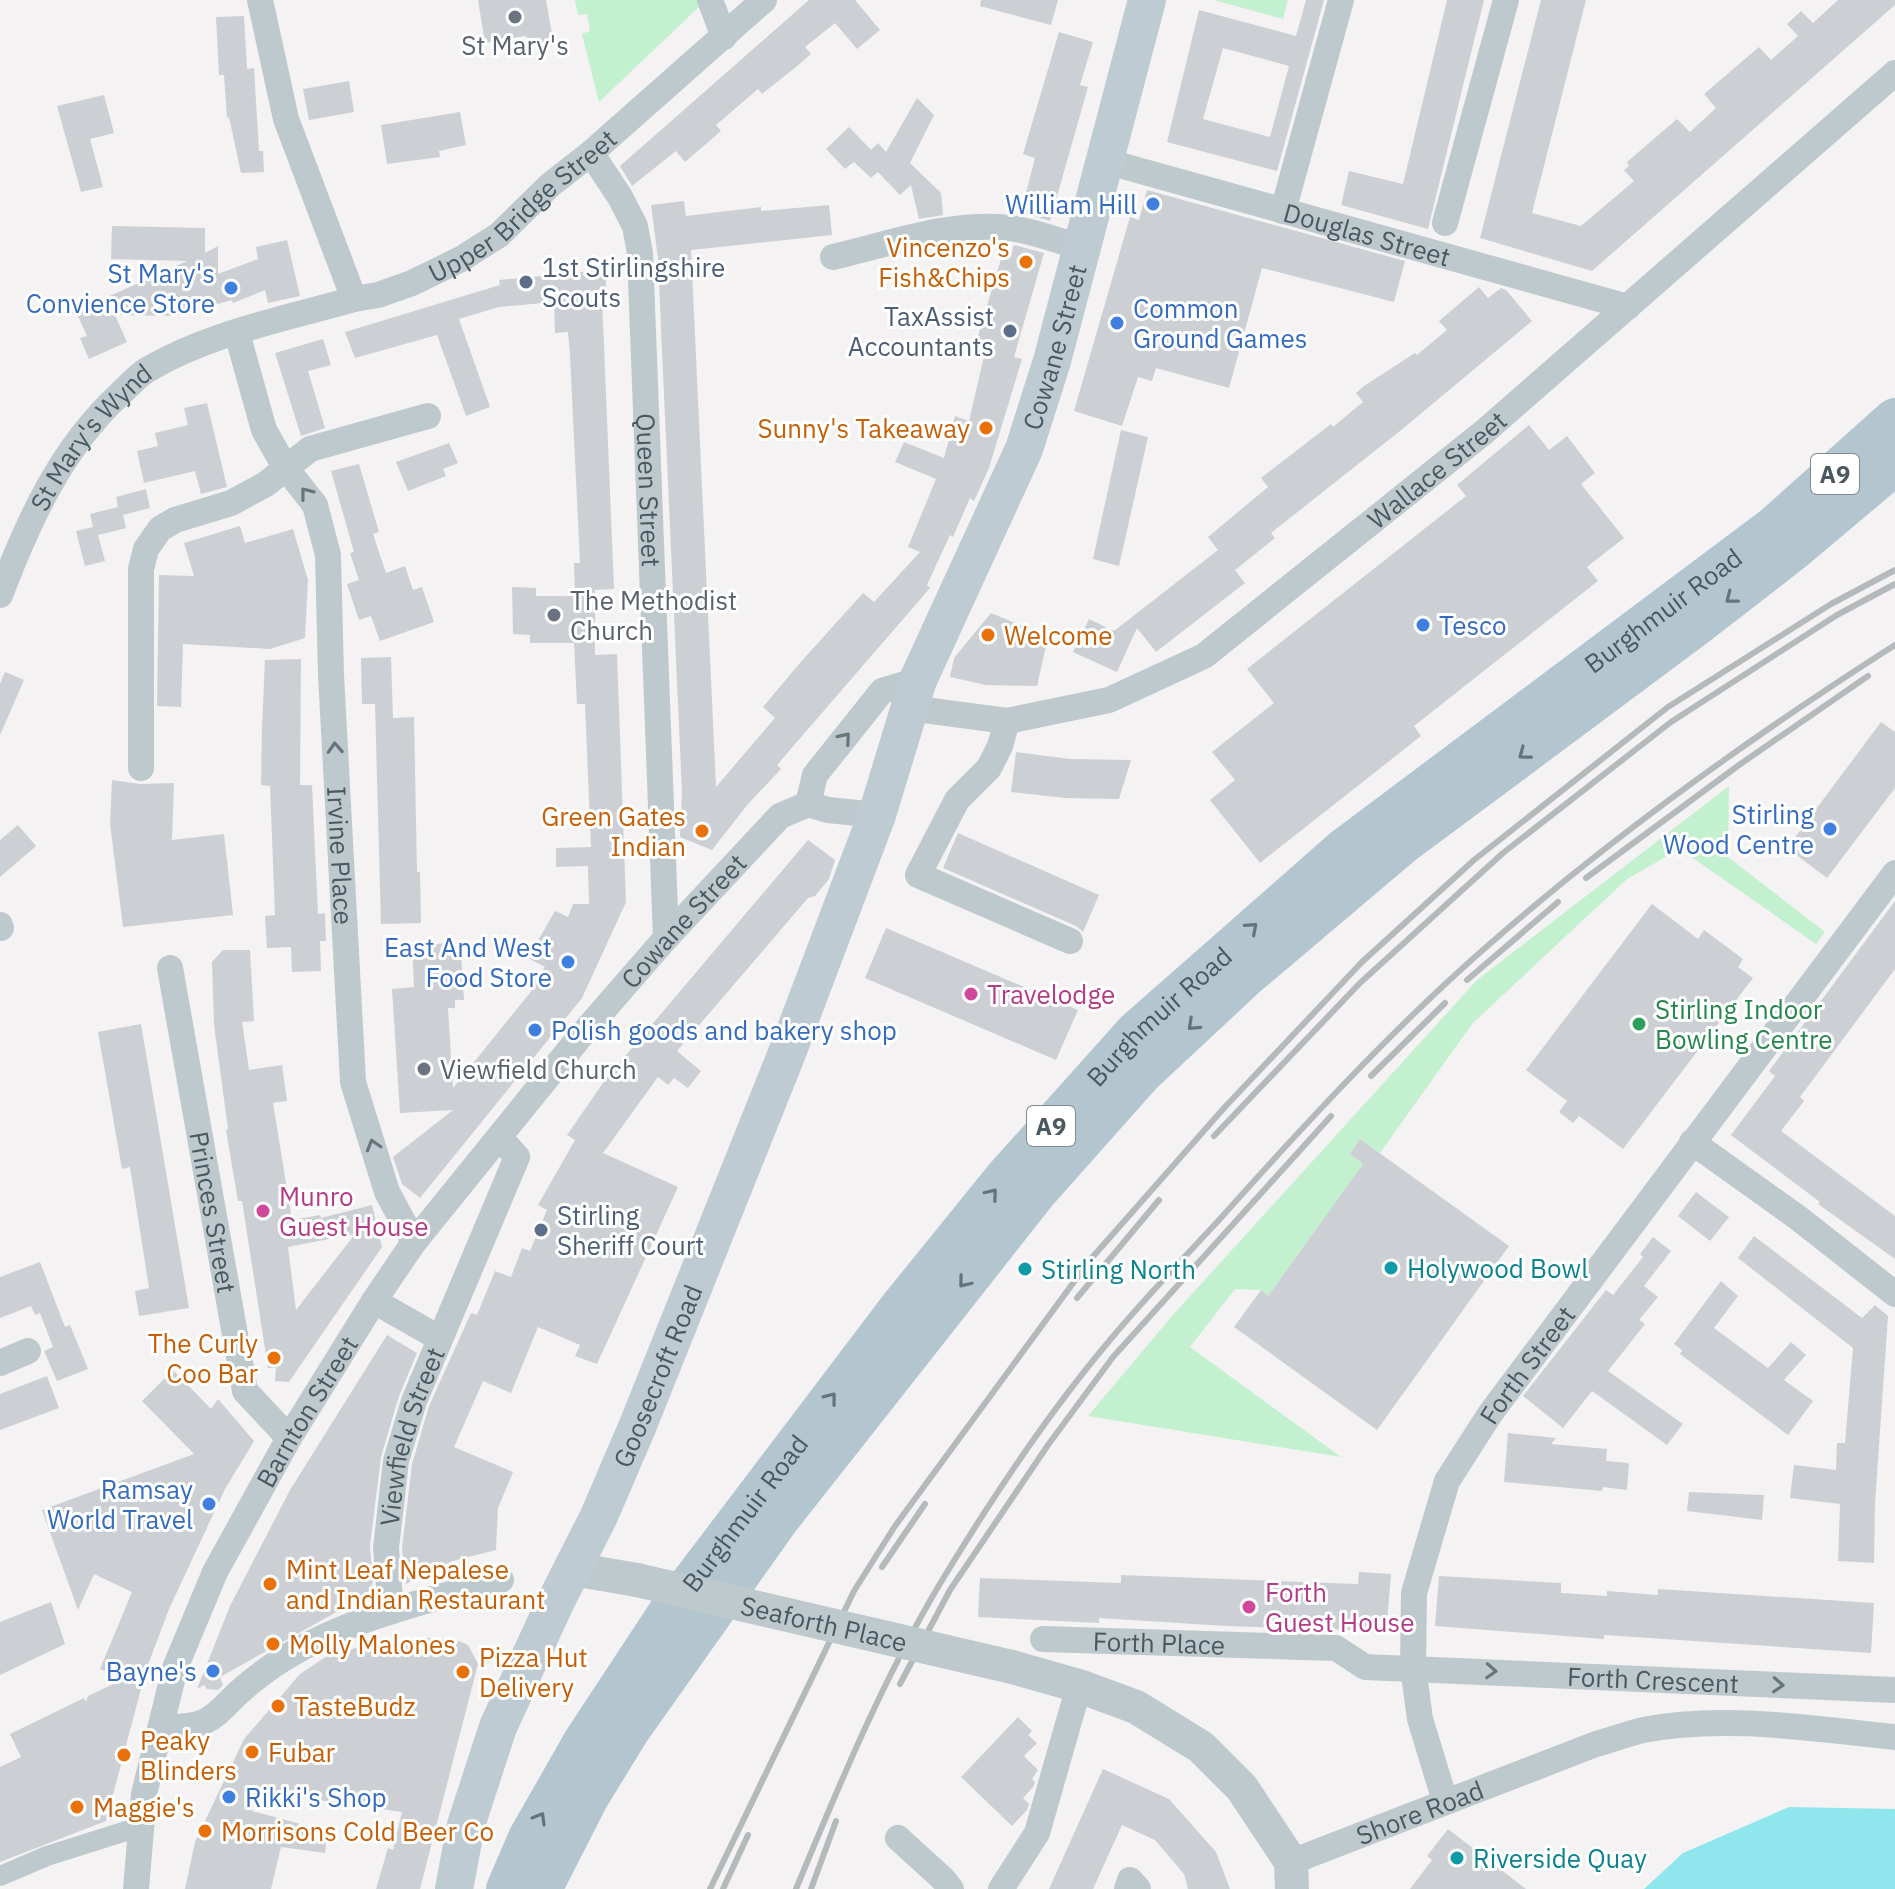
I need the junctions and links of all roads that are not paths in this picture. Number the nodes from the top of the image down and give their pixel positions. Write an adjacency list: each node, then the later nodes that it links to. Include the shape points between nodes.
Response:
1 (260, 0): 15 (street, via 286,119)
2 (710, 0): 7 (street)
3 (764, 0): 7 (street, Upper Bridge Street)
4 (1147, 0): 10 (main road, Cowane Street)
5 (1341, 0): 11 (street)
6 (1506, 0): 12 (street)
7 (724, 37): 9 (street, Upper Bridge Street)
8 (1895, 73): 16 (street, Wallace Street)
9 (591, 153): 15 (street, Upper Bridge Street, via 499,235 461,259 412,283); 29 (street, Queen Street, via 635,226 640,253)
10 (1105, 161): 11 (street, Douglas Street); 13 (main road, Cowane Street)
11 (1283, 211): 16 (street, Douglas Street)
12 (1445, 223)
13 (1082, 248): 14 (street, via 1011,228 978,228); 23 (main road, Cowane Street, via 1024,449)
14 (833, 257)
15 (354, 299): 17 (street, Upper Bridge Street)
16 (1628, 307): 24 (street, Wallace Street, via 1484,432 1204,656 1109,700)
17 (237, 333): 21 (street, Irvine Place, via 264,430); 22 (street, St Mary's Wynd, via 145,371 110,403 73,446 47,489)
18 (428, 416): 21 (street, via 310,449)
19 (1895, 419): 59 (main road, Burghmuir Road / A9, one-way to 19, via 529,1838 585,1740 668,1614 958,1236 1136,1032 1344,849 1774,527)
20 (1895, 464): 60 (main road, Burghmuir Road / A9, one-way to 60, via 1695,626 1402,844 1246,976 1141,1074 998,1240 777,1521 629,1730)
21 (285, 467): 25 (street, via 231,503 168,524 146,549 141,569); 35 (street, Irvine Place, one-way to 21, via 387,1192 353,1082 328,555 315,505)
22 (0, 595)
23 (914, 694): 24 (street, Wallace Street); 26 (street, one-way to 23, via 815,775 882,691); 27 (main road, Cowane Street)
24 (1007, 721): 30 (street, via 989,768 957,800 918,875)
25 (141, 768)
26 (808, 804): 27 (street); 29 (street, Cowane Street, via 780,816)
27 (877, 815): 42 (main road, Goosecroft Road, via 638,1425)
28 (1895, 873): 33 (street, Forth Street)
29 (666, 938): 32 (street, Cowane Street)
30 (1070, 941)
31 (170, 968): 41 (street, Princes Street, via 245,1391)
32 (570, 1048): 34 (street, Barnton Street)
33 (1692, 1142): 36 (street); 47 (street, Forth Street, via 1490,1414 1447,1481 1414,1593)
34 (508, 1147): 35 (street, Barnton Street); 38 (street)
35 (414, 1242): 37 (street, Barnton Street)
36 (1895, 1294)
37 (374, 1301): 38 (street, Viewfield Street); 41 (street, Barnton Street)
38 (439, 1338): 44 (street, Viewfield Street, via 396,1461 386,1548)
39 (28, 1351): 40 (street)
40 (0, 1363)
41 (289, 1438): 50 (street, Barnton Street, via 215,1572 175,1668)
42 (573, 1569): 46 (street, Seaforth Place, bridge); 58 (main road, Goosecroft Road, via 498,1727 466,1825)
43 (501, 1580): 44 (street)
44 (391, 1611): 50 (street, via 301,1648 250,1682 202,1724)
45 (1043, 1639): 47 (street, Forth Place, via 1336,1648 1365,1667)
46 (1012, 1667): 48 (street, Shore Road)
47 (1413, 1667): 49 (street, Forth Crescent, one-way to 49); 52 (street, Forth Street, via 1420,1719)
48 (1079, 1686): 55 (street, Shore Road, via 1136,1707 1201,1747 1242,1788); 62 (street, via 1037,1833)
49 (1895, 1690)
50 (163, 1727): 53 (street, Barnton Street, via 144,1794)
51 (1895, 1737): 52 (street, Shore Road, via 1709,1724 1644,1730)
52 (1445, 1801): 55 (street, Shore Road)
53 (142, 1826): 56 (street); 57 (street, Barnton Street)
54 (898, 1838): 61 (street)
55 (1292, 1875)
56 (0, 1876)
57 (136, 1889)
58 (454, 1889)
59 (507, 1889)
60 (541, 1889)
61 (951, 1889)
62 (1001, 1889)

